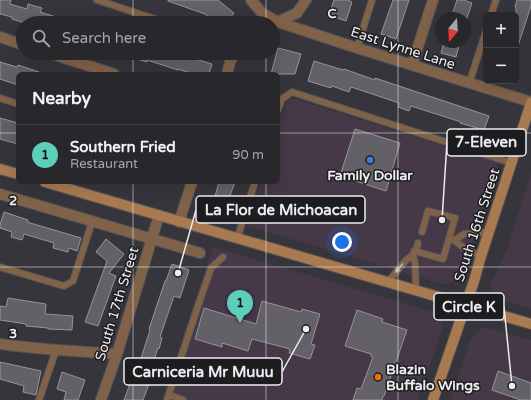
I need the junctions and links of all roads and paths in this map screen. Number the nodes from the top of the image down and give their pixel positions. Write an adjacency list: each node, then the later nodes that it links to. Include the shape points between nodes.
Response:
1 (97, 0): 8 (lane)
2 (251, 0): 9 (street, East Lynne Lane)
3 (306, 0): 10 (street, via 297,13)
4 (372, 0): 15 (lane)
5 (433, 0): 18 (street)
6 (496, 0): 7 (lane)
7 (492, 12)
8 (146, 16)
9 (266, 16)
10 (280, 21)
11 (280, 25): 15 (street, East Lynne Lane)
12 (0, 38): 14 (street)
13 (483, 40): 21 (lane)
14 (16, 43)
15 (357, 48): 18 (street, East Lynne Lane)
16 (71, 60): 19 (street)
17 (231, 60): 20 (street)
18 (412, 65): 21 (street, East Lynne Lane)
19 (108, 72)
20 (228, 72)
21 (469, 84): 24 (street, East Lynne Lane)
22 (0, 98): 23 (lane)
23 (16, 103)
24 (531, 103): 26 (main road, South 16th Street)
25 (280, 104): 26 (lane, via 282,99 292,92)
26 (511, 163): 37 (main road, South 16th Street)
27 (0, 169): 28 (main road)
28 (16, 173)
29 (52, 184): 33 (main road)
30 (191, 184): 35 (street)
31 (254, 184): 38 (lane)
32 (0, 194): 34 (street)
33 (159, 215): 35 (main road); 39 (street, South 17th Street)
34 (92, 222): 39 (street); 46 (lane, via 73,281 64,286)
35 (179, 222): 38 (main road)
36 (422, 232): 40 (lane, via 428,211 455,218)
37 (489, 232): 40 (lane, via 464,234); 44 (main road, South 16th Street)
38 (237, 238): 47 (main road)
39 (152, 239): 42 (street); 53 (street, South 17th Street)
40 (452, 239): 43 (lane, via 443,260); 44 (lane)
41 (418, 243): 43 (lane)
42 (200, 253)
43 (414, 253): 47 (lane, one-way to 47); 48 (lane)
44 (481, 256): 49 (main road, South 16th Street)
45 (223, 257): 54 (lane, via 211,268)
46 (0, 267)
47 (388, 282): 48 (main road)
48 (416, 290): 49 (main road)
49 (465, 305): 50 (main road); 58 (main road, South 16th Street)
50 (531, 324)
51 (0, 344): 52 (street)
52 (56, 350): 53 (street); 55 (lane)
53 (117, 354): 56 (street, South 17th Street)
54 (168, 398): 57 (lane)
55 (38, 400)
56 (101, 400)
57 (182, 400)
58 (433, 400)

